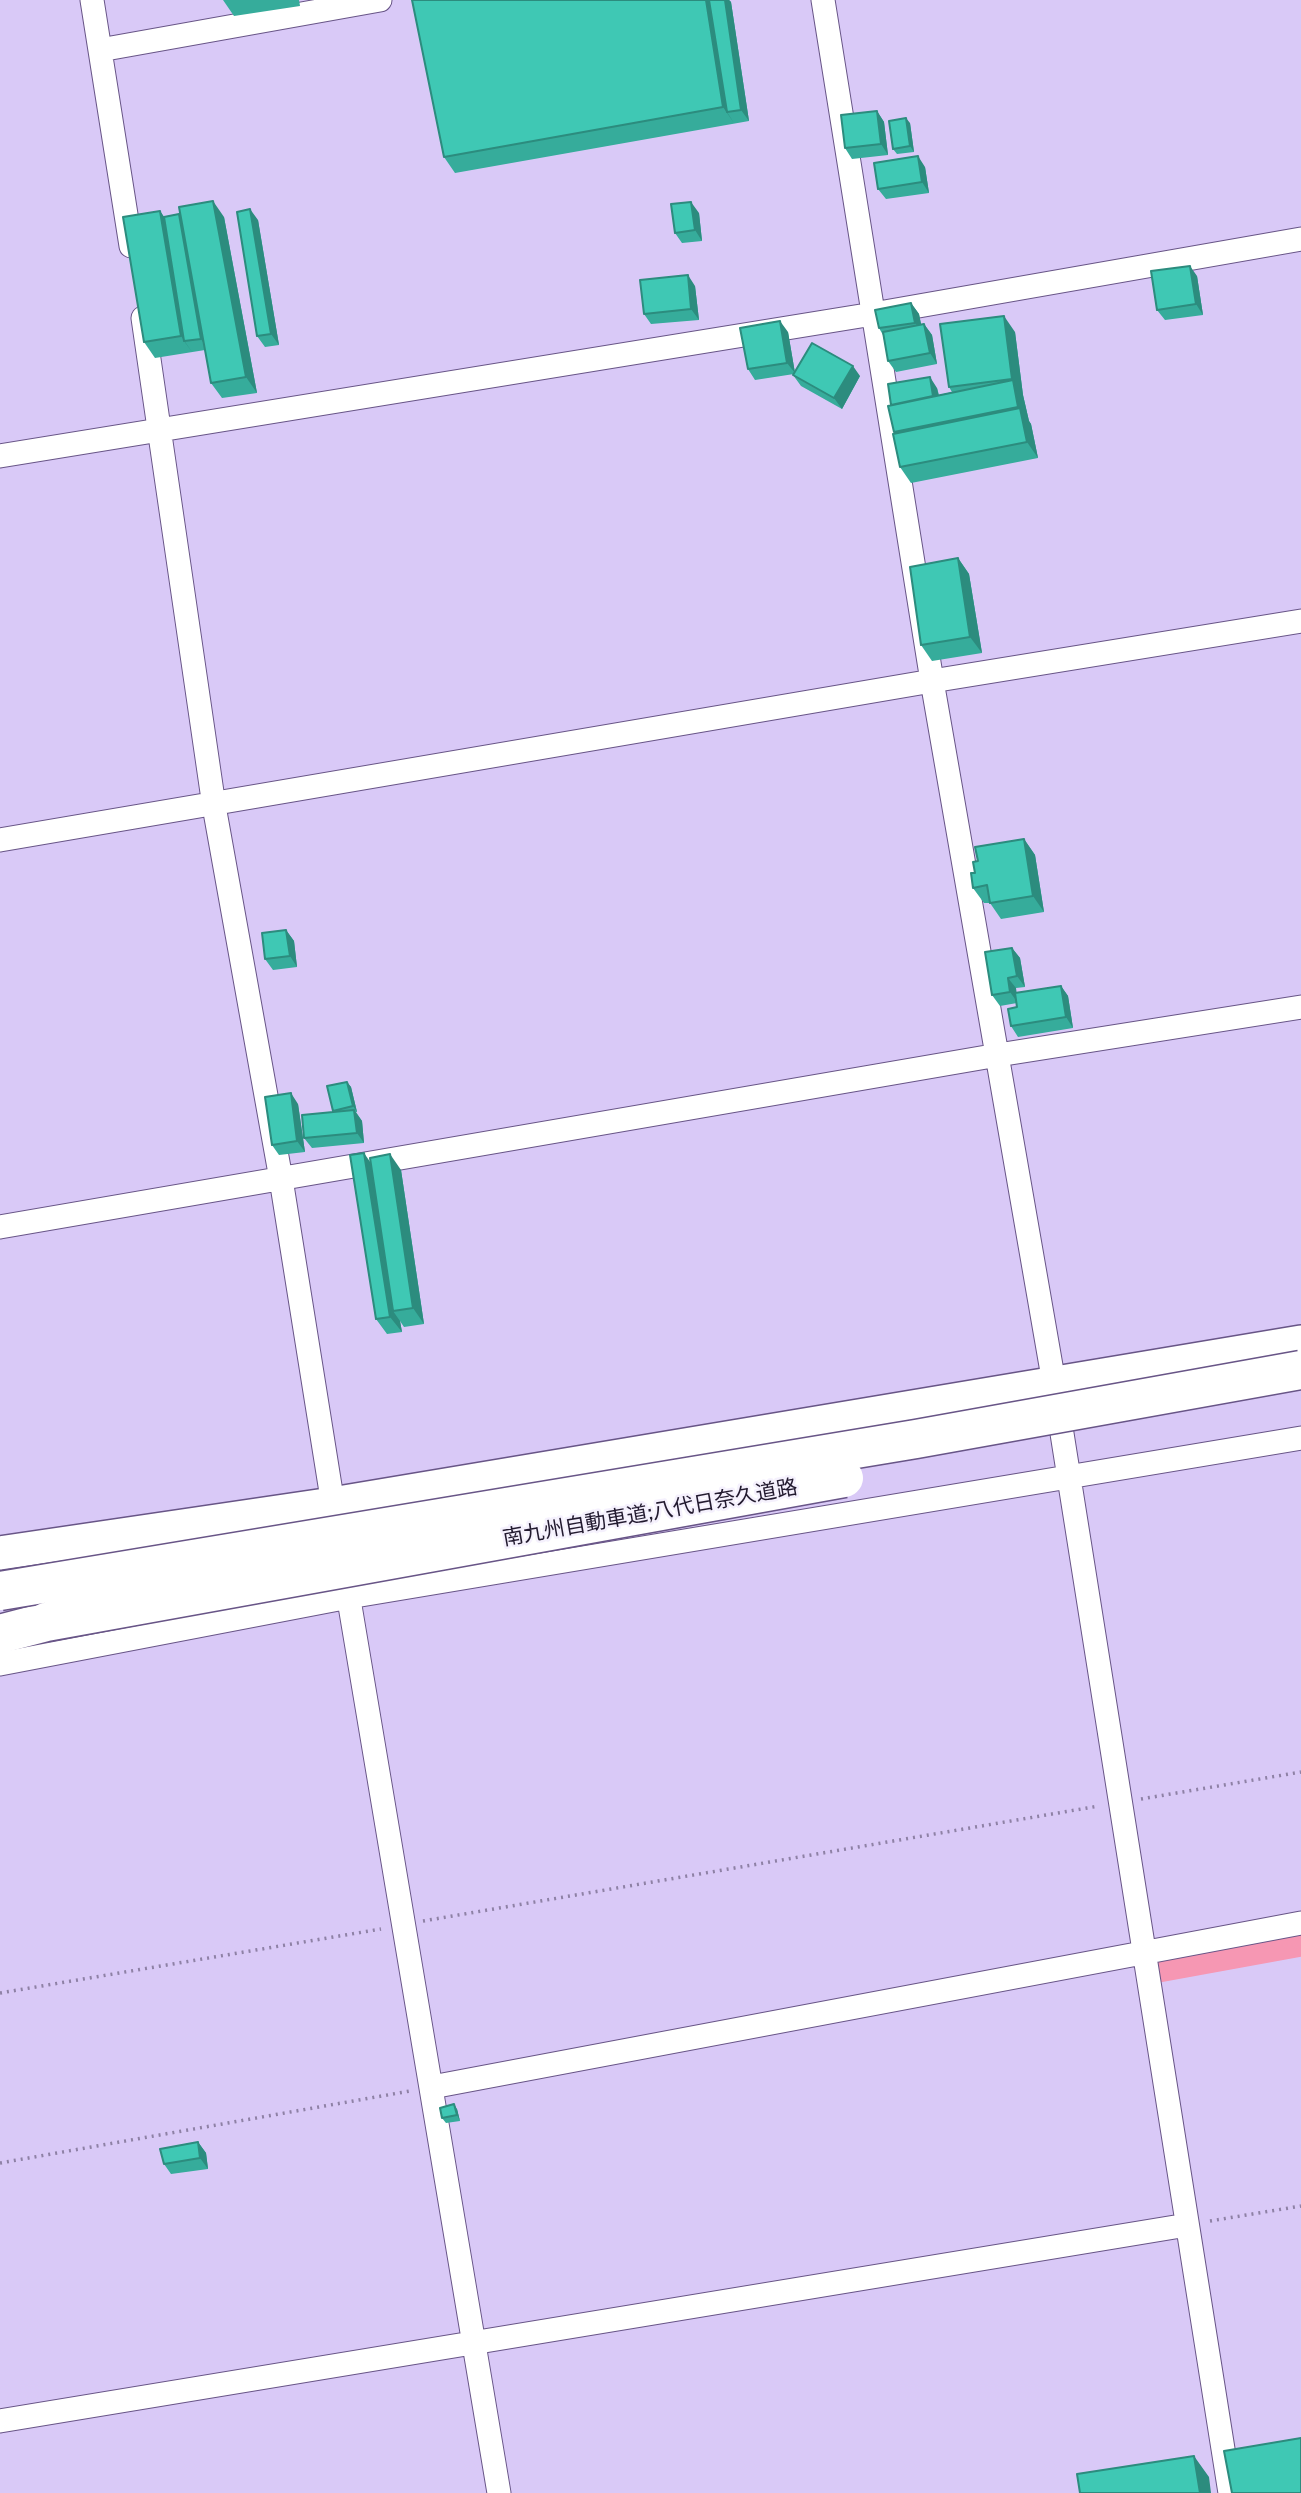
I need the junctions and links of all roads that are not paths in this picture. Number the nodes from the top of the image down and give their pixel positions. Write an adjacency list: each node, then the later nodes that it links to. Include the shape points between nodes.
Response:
1 (92, 0): 4 (street)
2 (380, 0): 4 (street)
3 (823, 0): 8 (street)
4 (100, 50): 6 (street)
5 (1301, 239): 8 (street)
6 (135, 266)
7 (139, 293): 9 (street)
8 (873, 314): 9 (street); 12 (street)
9 (160, 429): 10 (street); 13 (street)
10 (0, 456)
11 (1301, 621): 12 (street)
12 (932, 681): 13 (street); 16 (street)
13 (214, 806): 14 (street); 17 (street)
14 (0, 840)
15 (1301, 1007): 16 (street)
16 (998, 1055): 17 (street); 21 (street)
17 (281, 1179): 18 (street); 25 (street)
18 (0, 1227)
19 (1301, 1342): 21 (street)
20 (1301, 1370): 27 (highway, 南九州自動車道;八代日奈久道路, bridge, via 916,1439)
21 (1054, 1383): 24 (street); 25 (street)
22 (1301, 1396): 29 (highway, 南九州自動車道;八代日奈久道路, bridge)
23 (1301, 1438): 24 (street)
24 (1069, 1476): 28 (street); 34 (street)
25 (332, 1504): 26 (street); 28 (street)
26 (0, 1553)
27 (0, 1591)
28 (349, 1597): 32 (street); 35 (street)
29 (46, 1622): 30 (highway, 南九州自動車道;八代日奈久道路); 31 (highway)
30 (0, 1629)
31 (0, 1634)
32 (0, 1664)
33 (1301, 1923): 34 (street)
34 (1143, 1952): 35 (street); 36 (street)
35 (434, 2097): 37 (street)
36 (1187, 2225): 37 (street); 40 (street)
37 (474, 2342): 38 (street); 39 (street)
38 (0, 2421)
39 (499, 2493)
40 (1230, 2493)

